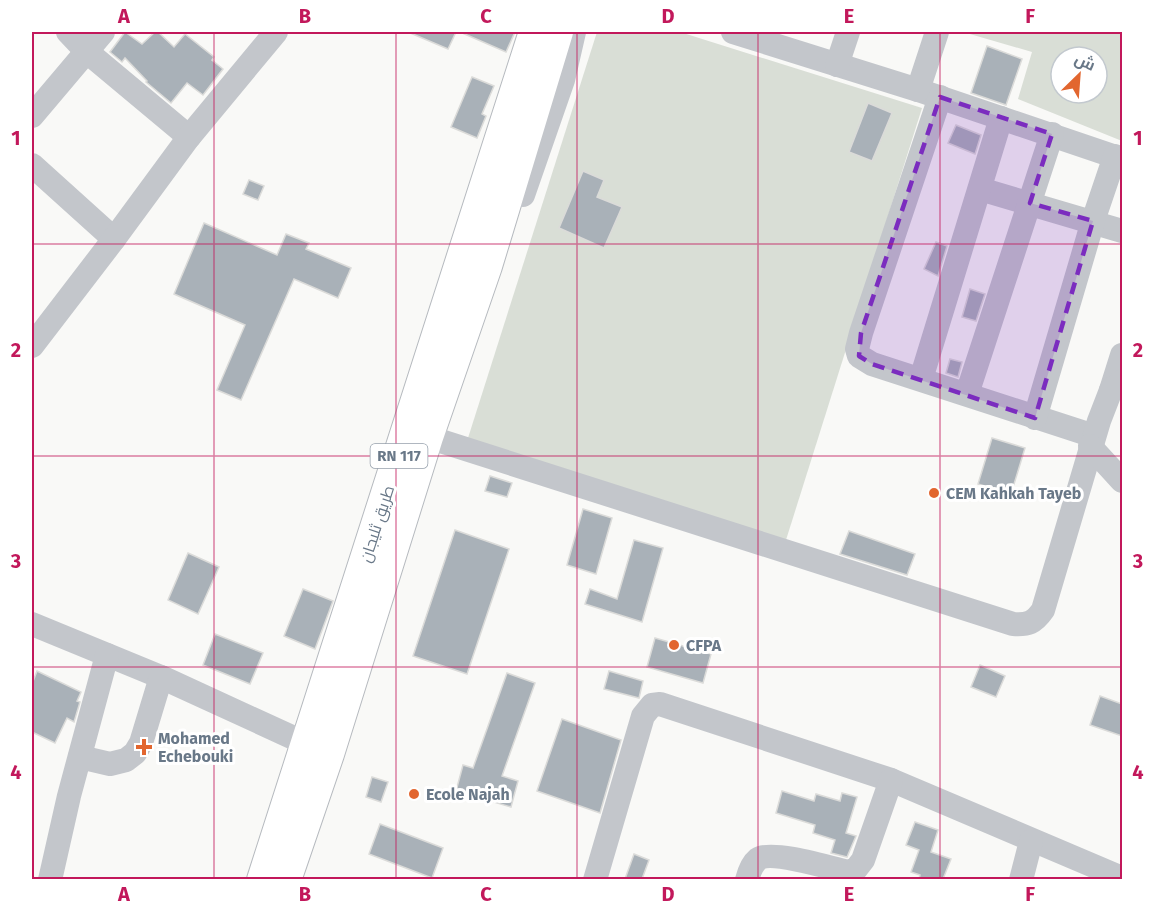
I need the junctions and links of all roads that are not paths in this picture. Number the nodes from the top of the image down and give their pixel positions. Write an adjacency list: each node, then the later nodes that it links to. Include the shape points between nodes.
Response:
1 (68, 32): 11 (street)
2 (103, 32): 11 (street)
3 (276, 32): 18 (street)
4 (534, 32): 26 (main road, طريق ثليجان / RN 117)
5 (558, 32): 26 (main road, طريق ثليجان / RN 117)
6 (574, 32): 26 (street, via 563,80 505,252 498,261)
7 (733, 32): 10 (street)
8 (848, 32): 12 (street)
9 (937, 32): 13 (street)
10 (758, 35): 12 (street)
11 (86, 51): 15 (street); 18 (street)
12 (837, 64): 13 (street)
13 (918, 90): 14 (street)
14 (940, 97): 16 (street); 29 (street, via 857,349 863,360)
15 (32, 116)
16 (1001, 118): 17 (street); 21 (street)
17 (1052, 134): 19 (street); 22 (street)
18 (189, 136): 25 (street)
19 (1119, 158): 23 (street)
20 (32, 165): 25 (street)
21 (980, 189): 22 (street); 29 (street)
22 (1030, 203): 23 (street); 31 (street)
23 (1093, 221): 24 (street); 32 (street)
24 (1122, 231)
25 (114, 239): 27 (street)
26 (474, 262): 33 (main road, طريق ثليجان / RN 117); 39 (main road, طريق ثليجان / RN 117)
27 (32, 345)
28 (1122, 355): 30 (street)
29 (921, 379): 31 (street)
30 (1117, 386): 34 (street)
31 (967, 394): 32 (street)
32 (1035, 418): 34 (street)
33 (428, 437): 34 (street, via 1013,624 1028,625 1043,610); 39 (main road, طريق ثليجان / RN 117)
34 (1092, 441): 35 (street)
35 (1122, 481)
36 (32, 624): 37 (street)
37 (107, 655): 38 (street); 40 (street)
38 (161, 677): 39 (street); 40 (street, via 135,753 110,764)
39 (318, 749): 45 (main road, طريق ثليجان / RN 117); 46 (main road, طريق ثليجان / RN 117)
40 (80, 757): 44 (street)
41 (891, 780): 42 (street); 47 (street, via 660,704 652,705 643,716); 48 (street, via 863,860 856,869 848,872 773,855 753,864)
42 (1031, 841): 43 (street); 49 (street)
43 (1122, 878)
44 (50, 879)
45 (262, 879)
46 (286, 879)
47 (595, 879)
48 (747, 879)
49 (1021, 879)

